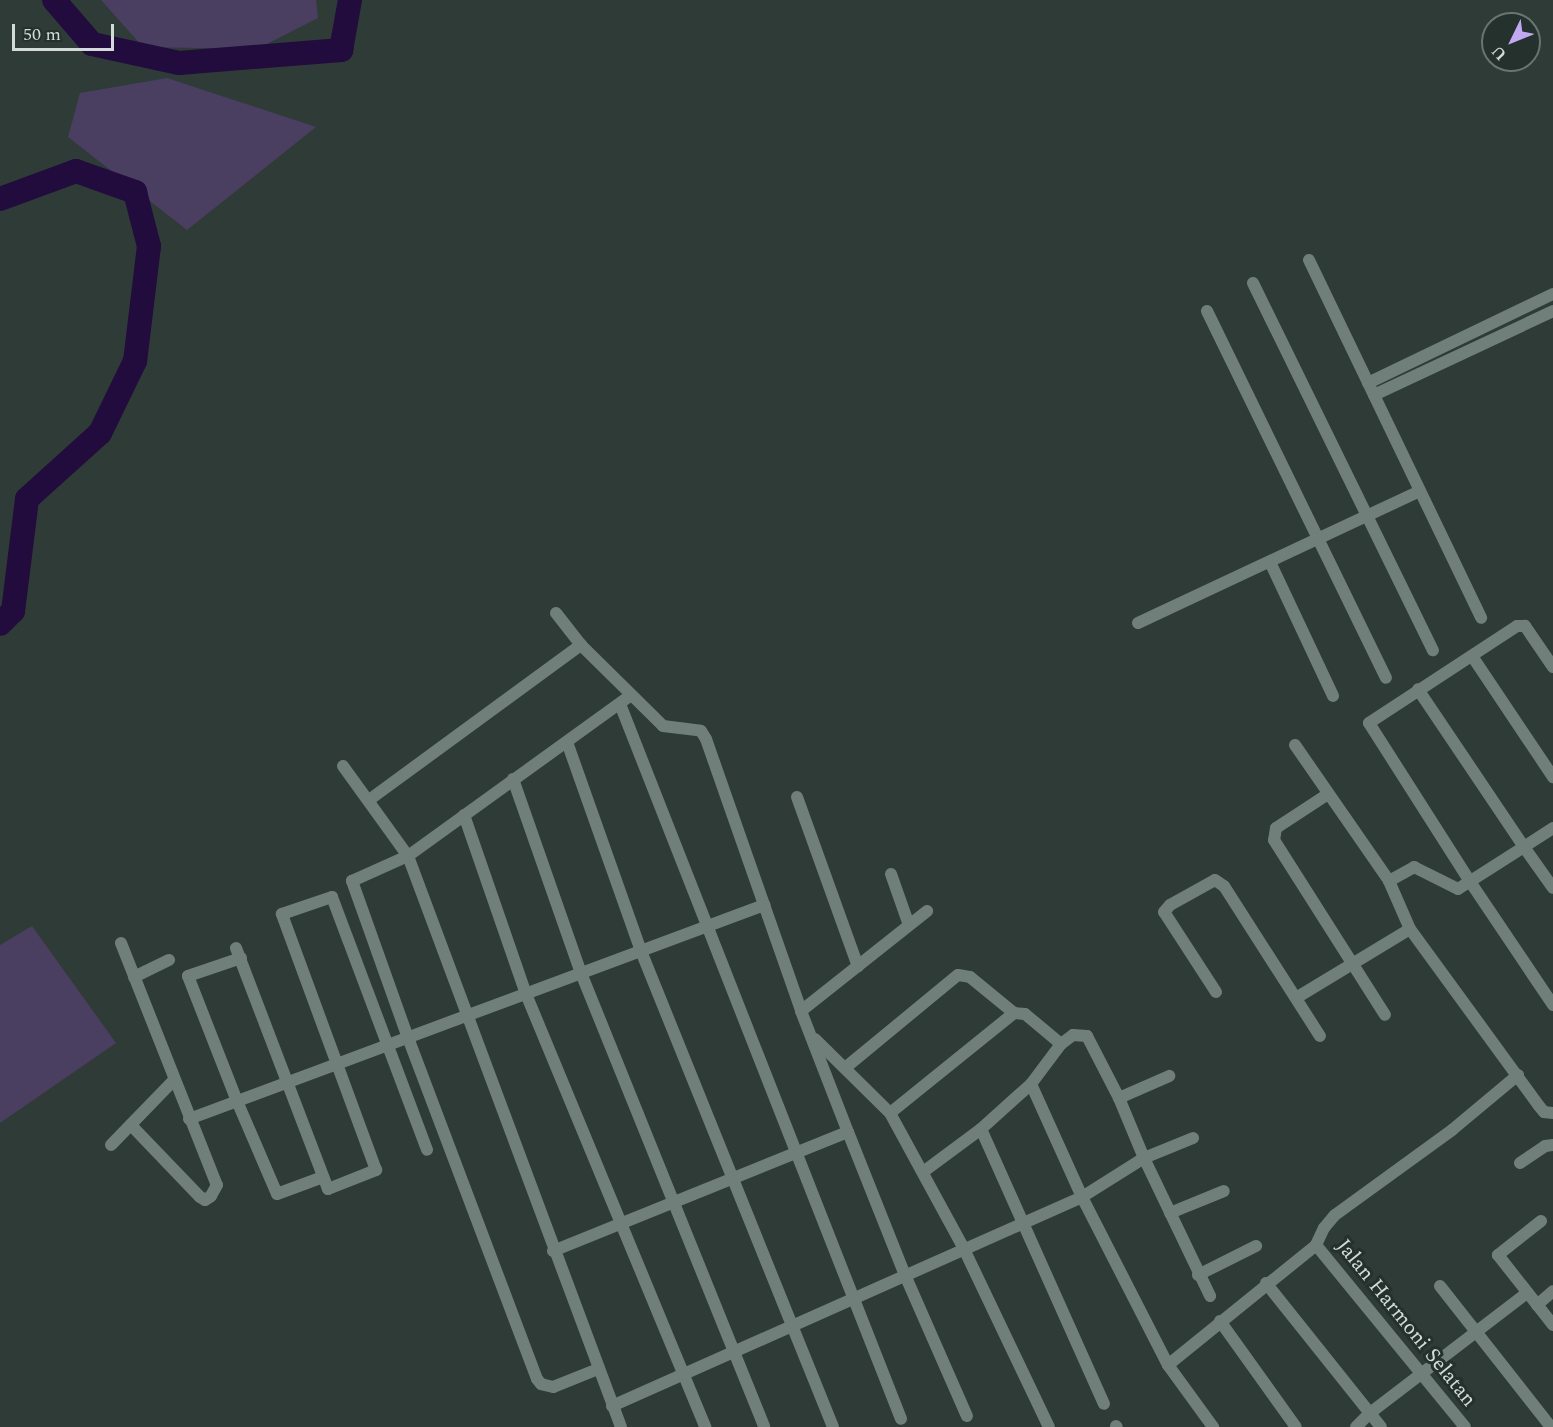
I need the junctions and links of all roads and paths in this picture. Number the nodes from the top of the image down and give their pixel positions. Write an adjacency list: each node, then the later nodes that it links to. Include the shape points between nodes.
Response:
1 (1309, 260): 8 (street)
2 (1253, 283): 11 (street)
3 (1553, 294): 6 (street)
4 (1553, 310): 7 (street)
5 (1207, 311): 12 (street)
6 (1476, 331): 7 (street); 8 (street)
7 (1483, 344): 9 (street)
8 (1368, 382): 9 (street)
9 (1374, 395): 10 (street)
10 (1420, 491): 11 (street); 15 (street)
11 (1367, 516): 12 (street); 18 (street)
12 (1318, 539): 13 (street); 21 (street)
13 (1270, 562): 16 (street); 23 (street)
14 (556, 613): 17 (street)
15 (1481, 618)
16 (1138, 623)
17 (581, 645): 24 (street); 32 (street)
18 (1433, 650)
19 (1472, 656): 20 (street, via 1521,625); 22 (street); 28 (street)
20 (1553, 667)
21 (1386, 678)
22 (1418, 689): 35 (street); 39 (street, via 1373,718 1370,727)
23 (1333, 696)
24 (625, 700): 25 (street); 41 (street, via 663,726 700,731 706,739); 44 (street)
25 (567, 742): 29 (street); 47 (street)
26 (1295, 745): 30 (street)
27 (343, 766): 32 (street)
28 (1553, 777)
29 (513, 779): 33 (street); 51 (street)
30 (1328, 794): 38 (street); 49 (street, via 1276,828 1273,836)
31 (797, 797): 50 (street)
32 (369, 800): 36 (street)
33 (464, 815): 36 (street); 54 (street)
34 (1553, 828): 35 (street)
35 (1524, 847): 39 (street); 40 (street)
36 (408, 856): 60 (street); 63 (street, via 352,881)
37 (891, 874): 43 (street)
38 (1389, 881): 39 (street, via 1414,867 1454,888); 45 (street)
39 (1471, 883): 56 (street)
40 (1553, 888)
41 (764, 905): 44 (street); 57 (street)
42 (927, 911): 43 (street)
43 (909, 925): 50 (street)
44 (705, 927): 47 (street); 85 (street)
45 (1410, 929): 49 (street); 68 (street)
46 (121, 943): 52 (street)
47 (641, 951): 51 (street); 90 (street)
48 (169, 960): 52 (street)
49 (1354, 962): 55 (street); 59 (street)
50 (858, 966): 57 (street)
51 (581, 973): 54 (street); 93 (street)
52 (134, 977): 70 (street)
53 (1216, 992): 55 (street, via 1164,912 1215,880 1224,886)
54 (526, 994): 60 (street); 97 (street)
55 (1296, 998): 62 (street)
56 (1553, 1005)
57 (801, 1011): 61 (street)
58 (1014, 1013): 64 (street, via 1025,1014); 67 (street, via 970,977 958,975); 75 (street)
59 (1385, 1015)
60 (466, 1016): 63 (street); 101 (street)
61 (811, 1036): 67 (street); 80 (street)
62 (1320, 1036)
63 (408, 1038): 65 (street); 117 (street, via 537,1379 553,1387)
64 (1061, 1044): 72 (street); 73 (street, via 1073,1035 1082,1034 1091,1040)
65 (388, 1045): 66 (street); 66 (street, via 332,897 282,914); 84 (street)
66 (338, 1064): 71 (street); 89 (street, via 376,1170 328,1189)
67 (845, 1068): 75 (street)
68 (1518, 1075): 76 (street, via 1539,1106); 98 (street, via 1452,1130 1335,1215)
69 (1169, 1076): 73 (street)
70 (174, 1080): 77 (street); 78 (street)
71 (288, 1083): 74 (street); 74 (street, via 238,953 188,976); 89 (street)
72 (1032, 1084): 79 (street); 92 (street)
73 (1119, 1098): 86 (street)
74 (237, 1101): 77 (street); 89 (street, via 277,1194)
75 (890, 1113): 88 (street)
76 (1553, 1113)
77 (189, 1119): 78 (street, via 217,1185 205,1200)
78 (131, 1125): 83 (street)
79 (981, 1129): 88 (street); 96 (street)
80 (848, 1132): 85 (street); 102 (street)
81 (1193, 1138): 86 (street)
82 (1553, 1145): 87 (street)
83 (111, 1146)
84 (427, 1150)
85 (795, 1154): 90 (street); 109 (street)
86 (1144, 1158): 92 (street); 94 (street)
87 (1520, 1163)
88 (923, 1172): 100 (street)
89 (323, 1177)
90 (732, 1179): 93 (street); 113 (street)
91 (1224, 1191): 94 (street)
92 (1082, 1197): 96 (street); 116 (street)
93 (673, 1203): 97 (street); 115 (street)
94 (1170, 1213): 103 (street)
95 (1541, 1221): 107 (street, via 1498,1255)
96 (1023, 1223): 100 (street); 120 (street)
97 (621, 1224): 101 (street); 119 (street)
98 (1316, 1245): 104 (street); 118 (street, Jalan Harmoni Selatan)
99 (1257, 1246): 103 (street)
100 (964, 1250): 102 (street); 129 (street)
101 (554, 1251): 117 (street)
102 (905, 1275): 109 (street); 123 (street)
103 (1198, 1275): 108 (street)
104 (1266, 1283): 111 (street); 122 (street)
105 (1440, 1286): 114 (street)
106 (1553, 1291): 110 (street)
107 (1527, 1293): 110 (street); 114 (street)
108 (1210, 1296)
109 (853, 1299): 113 (street); 124 (street)
110 (1537, 1305): 112 (street)
111 (1220, 1321): 116 (street); 131 (street)
112 (1553, 1325)
113 (792, 1326): 115 (street); 128 (street)
114 (1476, 1332): 118 (street); 135 (street)
115 (734, 1352): 119 (street); 127 (street)
116 (1168, 1365): 130 (street)
117 (598, 1369): 121 (street)
118 (1422, 1373): 122 (street); 134 (street, Jalan Harmoni Selatan)
119 (683, 1374): 121 (street); 126 (street)
120 (1104, 1404)
121 (612, 1406): 125 (street)
122 (1370, 1413): 132 (street); 133 (street)
123 (967, 1416)
124 (901, 1419)
125 (621, 1427)
126 (705, 1427)
127 (764, 1427)
128 (833, 1427)
129 (1049, 1427)
130 (1214, 1427)
131 (1296, 1427)
132 (1356, 1427)
133 (1381, 1427)
134 (1465, 1427)
135 (1551, 1427)

